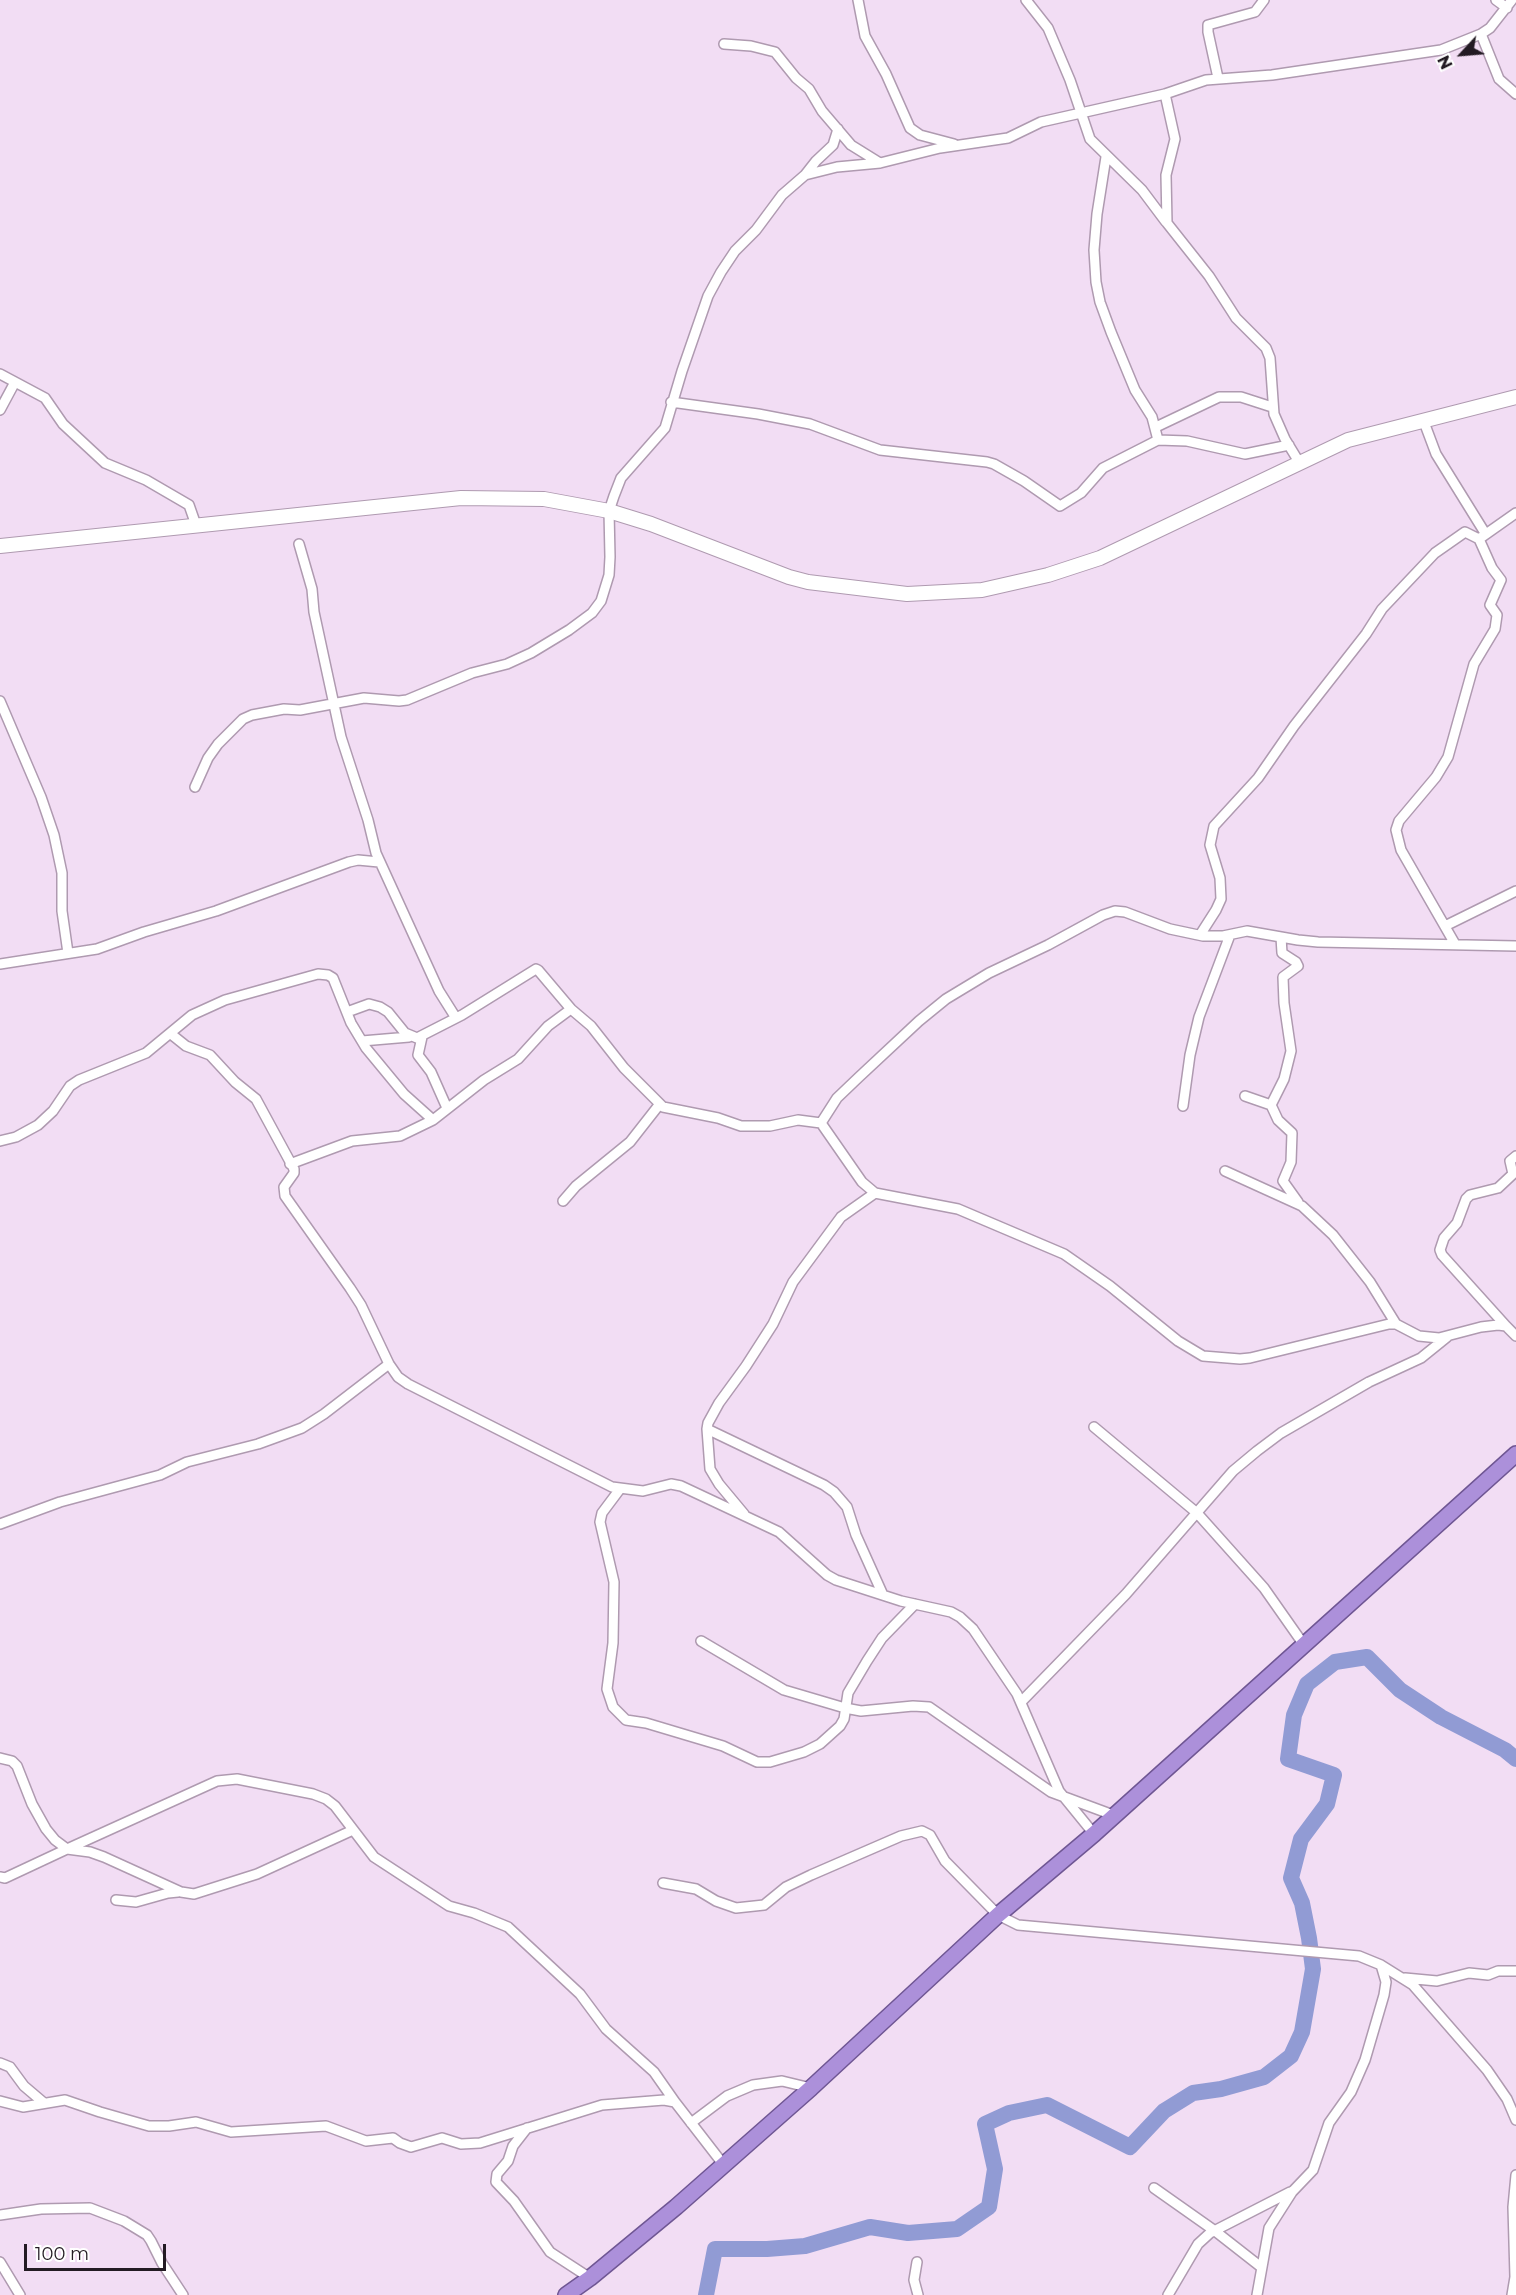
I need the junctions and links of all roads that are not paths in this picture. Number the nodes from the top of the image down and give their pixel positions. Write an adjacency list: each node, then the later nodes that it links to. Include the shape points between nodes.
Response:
1 (858, 0): 13 (street, via 865,36 910,128 920,135)
2 (1026, 0): 11 (street, via 1048,28)
3 (1497, 0): 5 (street)
4 (1262, 1): 8 (street, via 1255,12 1208,25)
5 (1509, 4): 6 (street)
6 (1482, 34): 8 (street, via 1440,51 1272,75); 10 (street, via 1499,80)
7 (724, 44): 12 (street, via 775,52)
8 (1218, 78): 9 (street)
9 (1165, 94): 11 (street); 17 (street, via 1175,140 1166,175)
10 (1516, 94)
11 (1082, 111): 13 (street, via 1041,122 1008,138); 14 (street, via 1090,139)
12 (838, 129): 15 (street, via 859,151); 16 (street, via 832,145)
13 (958, 146): 15 (street)
14 (1106, 157): 17 (street, via 1142,190); 25 (street, via 1094,250 1096,282 1123,364)
15 (880, 164): 16 (street, via 837,167)
16 (806, 175): 21 (street, via 782,195 721,272 708,296)
17 (1167, 223): 22 (street, via 1236,318 1266,348)
18 (0, 374): 19 (street)
19 (15, 382): 23 (street); 31 (street, via 45,398 63,424 105,463 146,480 189,505)
20 (1516, 397): 24 (main road)
21 (671, 402): 26 (street, via 810,424 880,450 987,462 1060,506 1081,493 1103,468); 29 (street, via 665,428 621,478)
22 (1272, 407): 25 (street, via 1241,397 1219,397); 27 (street)
23 (0, 410)
24 (1424, 422): 28 (main road, via 1348,440); 32 (street, via 1436,454)
25 (1156, 427): 26 (street)
26 (1158, 440): 27 (street, via 1187,441 1245,454)
27 (1289, 445): 28 (street)
28 (1299, 462): 29 (main road, via 1100,558 982,590 907,594 789,578)
29 (609, 510): 31 (main road, via 544,498 461,498); 36 (street, via 609,575 601,601 569,630 507,664 472,673 407,699)
30 (1516, 513): 32 (street)
31 (196, 525): 34 (main road)
32 (1482, 536): 40 (street, via 1492,568 1501,580 1490,605 1497,615 1495,629 1474,664 1448,757 1396,830 1401,850); 41 (street, via 1465,532 1435,553 1382,609 1258,778 1214,826 1210,845 1220,878 1221,899)
33 (299, 544): 36 (street, via 312,589)
34 (0, 546)
35 (0, 700): 46 (street, via 54,836 62,873)
36 (334, 703): 37 (street, via 243,719 208,758); 38 (street)
37 (195, 787)
38 (379, 862): 46 (street, via 349,862 104,947); 50 (street, via 438,991)
39 (1516, 891): 40 (street)
40 (1445, 926): 44 (street)
41 (1200, 935): 42 (street); 61 (street, via 1125,912 1103,915 973,981 946,999 837,1098)
42 (1230, 935): 43 (street, via 1247,931); 58 (street, via 1199,1017)
43 (1281, 936): 44 (street, via 1318,942); 57 (street, via 1282,953 1298,966 1283,977 1291,1051 1284,1079)
44 (1455, 944): 45 (street)
45 (1516, 946)
46 (68, 953): 47 (street)
47 (0, 964)
48 (571, 1009): 50 (street, via 536,969); 56 (street, via 591,1026); 59 (street, via 548,1026 518,1059)
49 (347, 1012): 51 (street, via 333,978 318,974 211,1005 192,1015); 52 (street, via 369,1004 380,1006); 54 (street)
50 (456, 1018): 53 (street)
51 (171, 1034): 62 (street, via 146,1053 78,1080 38,1125); 64 (street, via 186,1046 210,1055 251,1094)
52 (409, 1037): 53 (street); 54 (street)
53 (422, 1037): 59 (street, via 418,1055 431,1072)
54 (362, 1041): 60 (street, via 404,1094)
55 (1245, 1096): 57 (street)
56 (659, 1105): 61 (street, via 741,1126 770,1126 798,1120); 67 (street, via 630,1142)
57 (1271, 1105): 68 (street, via 1293,1136 1290,1165 1283,1181)
58 (1183, 1106)
59 (447, 1108): 60 (street)
60 (433, 1120): 64 (street, via 400,1136 352,1142)
61 (821, 1123): 66 (street, via 862,1182)
62 (0, 1141)
63 (1516, 1156): 70 (street, via 1510,1161 1513,1174 1498,1188 1466,1199 1440,1250)
64 (290, 1164): 73 (street, via 294,1173 284,1187 285,1196 361,1305)
65 (1225, 1171): 68 (street)
66 (875, 1193): 69 (street, via 958,1209 1064,1254 1203,1356 1250,1358); 75 (street, via 841,1217 793,1282 773,1324 718,1403)
67 (563, 1201)
68 (1299, 1204): 69 (street, via 1333,1234)
69 (1396, 1324): 72 (street, via 1419,1336)
70 (1506, 1326): 71 (street); 72 (street, via 1481,1327)
71 (1516, 1336)
72 (1447, 1337): 78 (street, via 1421,1358 1369,1382 1281,1433 1233,1472)
73 (389, 1364): 77 (street, via 408,1384); 80 (street, via 302,1428)
74 (1094, 1427): 78 (street)
75 (707, 1429): 79 (street, via 710,1469); 81 (street, via 834,1492 847,1508)
76 (1516, 1454): 84 (highway)
77 (620, 1489): 79 (street, via 643,1491 675,1485); 86 (street, via 600,1522 614,1582 607,1689 622,1718 723,1746 764,1763 820,1744 840,1726)
78 (1197, 1514): 84 (street, via 1264,1588); 85 (street)
79 (747, 1518): 81 (street, via 779,1532 826,1575)
80 (0, 1524)
81 (883, 1595): 82 (street)
82 (915, 1604): 85 (street, via 951,1612 967,1623); 86 (street, via 882,1638 855,1680)
83 (701, 1641): 86 (street, via 784,1690)
84 (1304, 1645): 89 (highway)
85 (1021, 1702): 88 (street)
86 (845, 1708): 88 (street, via 861,1711 929,1707)
87 (0, 1758): 92 (street, via 17,1766 46,1830)
88 (1064, 1798): 89 (street); 91 (street)
89 (1113, 1815): 91 (highway)
90 (353, 1830): 92 (street, via 326,1799 228,1779 206,1785); 95 (street, via 257,1874 194,1894); 104 (street, via 374,1857 449,1906 508,1927 580,1994 606,2029 654,2072)
91 (1094, 1834): 97 (highway)
92 (67, 1849): 93 (street); 95 (street, via 104,1857)
93 (2, 1879)
94 (663, 1883): 97 (street, via 696,1889 736,1908 764,1905 786,1887 811,1875 901,1836 922,1831 930,1835 945,1861)
95 (181, 1892): 96 (street, via 136,1902)
96 (116, 1900)
97 (998, 1915): 98 (street, via 1018,1925 1359,1956); 102 (highway)
98 (1381, 1965): 100 (street); 112 (street, via 1386,1982 1384,1995 1365,2060 1351,2092 1329,2123 1313,2170)
99 (1516, 1971): 100 (street, via 1469,1973 1437,1981)
100 (1405, 1978): 106 (street, via 1487,2070)
101 (0, 2063): 105 (street, via 10,2067)
102 (811, 2088): 107 (street, via 782,2081 753,2085 727,2096); 109 (highway)
103 (0, 2101): 105 (street, via 23,2108)
104 (675, 2102): 107 (street); 108 (street, via 602,2105)
105 (44, 2103): 108 (street, via 65,2100 149,2126 196,2122 236,2132 326,2126 366,2140 393,2138 411,2146 442,2138 471,2144)
106 (1516, 2120)
107 (691, 2123): 109 (street)
108 (526, 2128): 118 (street, via 497,2174 496,2182 550,2252)
109 (723, 2164): 118 (highway)
110 (1516, 2175): 125 (street)
111 (1154, 2188): 114 (street)
112 (1292, 2192): 114 (street); 117 (street, via 1269,2228)
113 (0, 2215): 120 (street, via 90,2208 124,2221 147,2235)
114 (1215, 2231): 117 (street); 123 (street, via 1198,2244)
115 (0, 2262): 119 (street)
116 (917, 2262): 122 (street, via 914,2280)
117 (1261, 2267): 124 (street)
118 (590, 2278): 121 (highway)
119 (20, 2295)
120 (183, 2295)
121 (566, 2295)
122 (918, 2295)
123 (1168, 2295)
124 (1257, 2295)
125 (1512, 2295)

